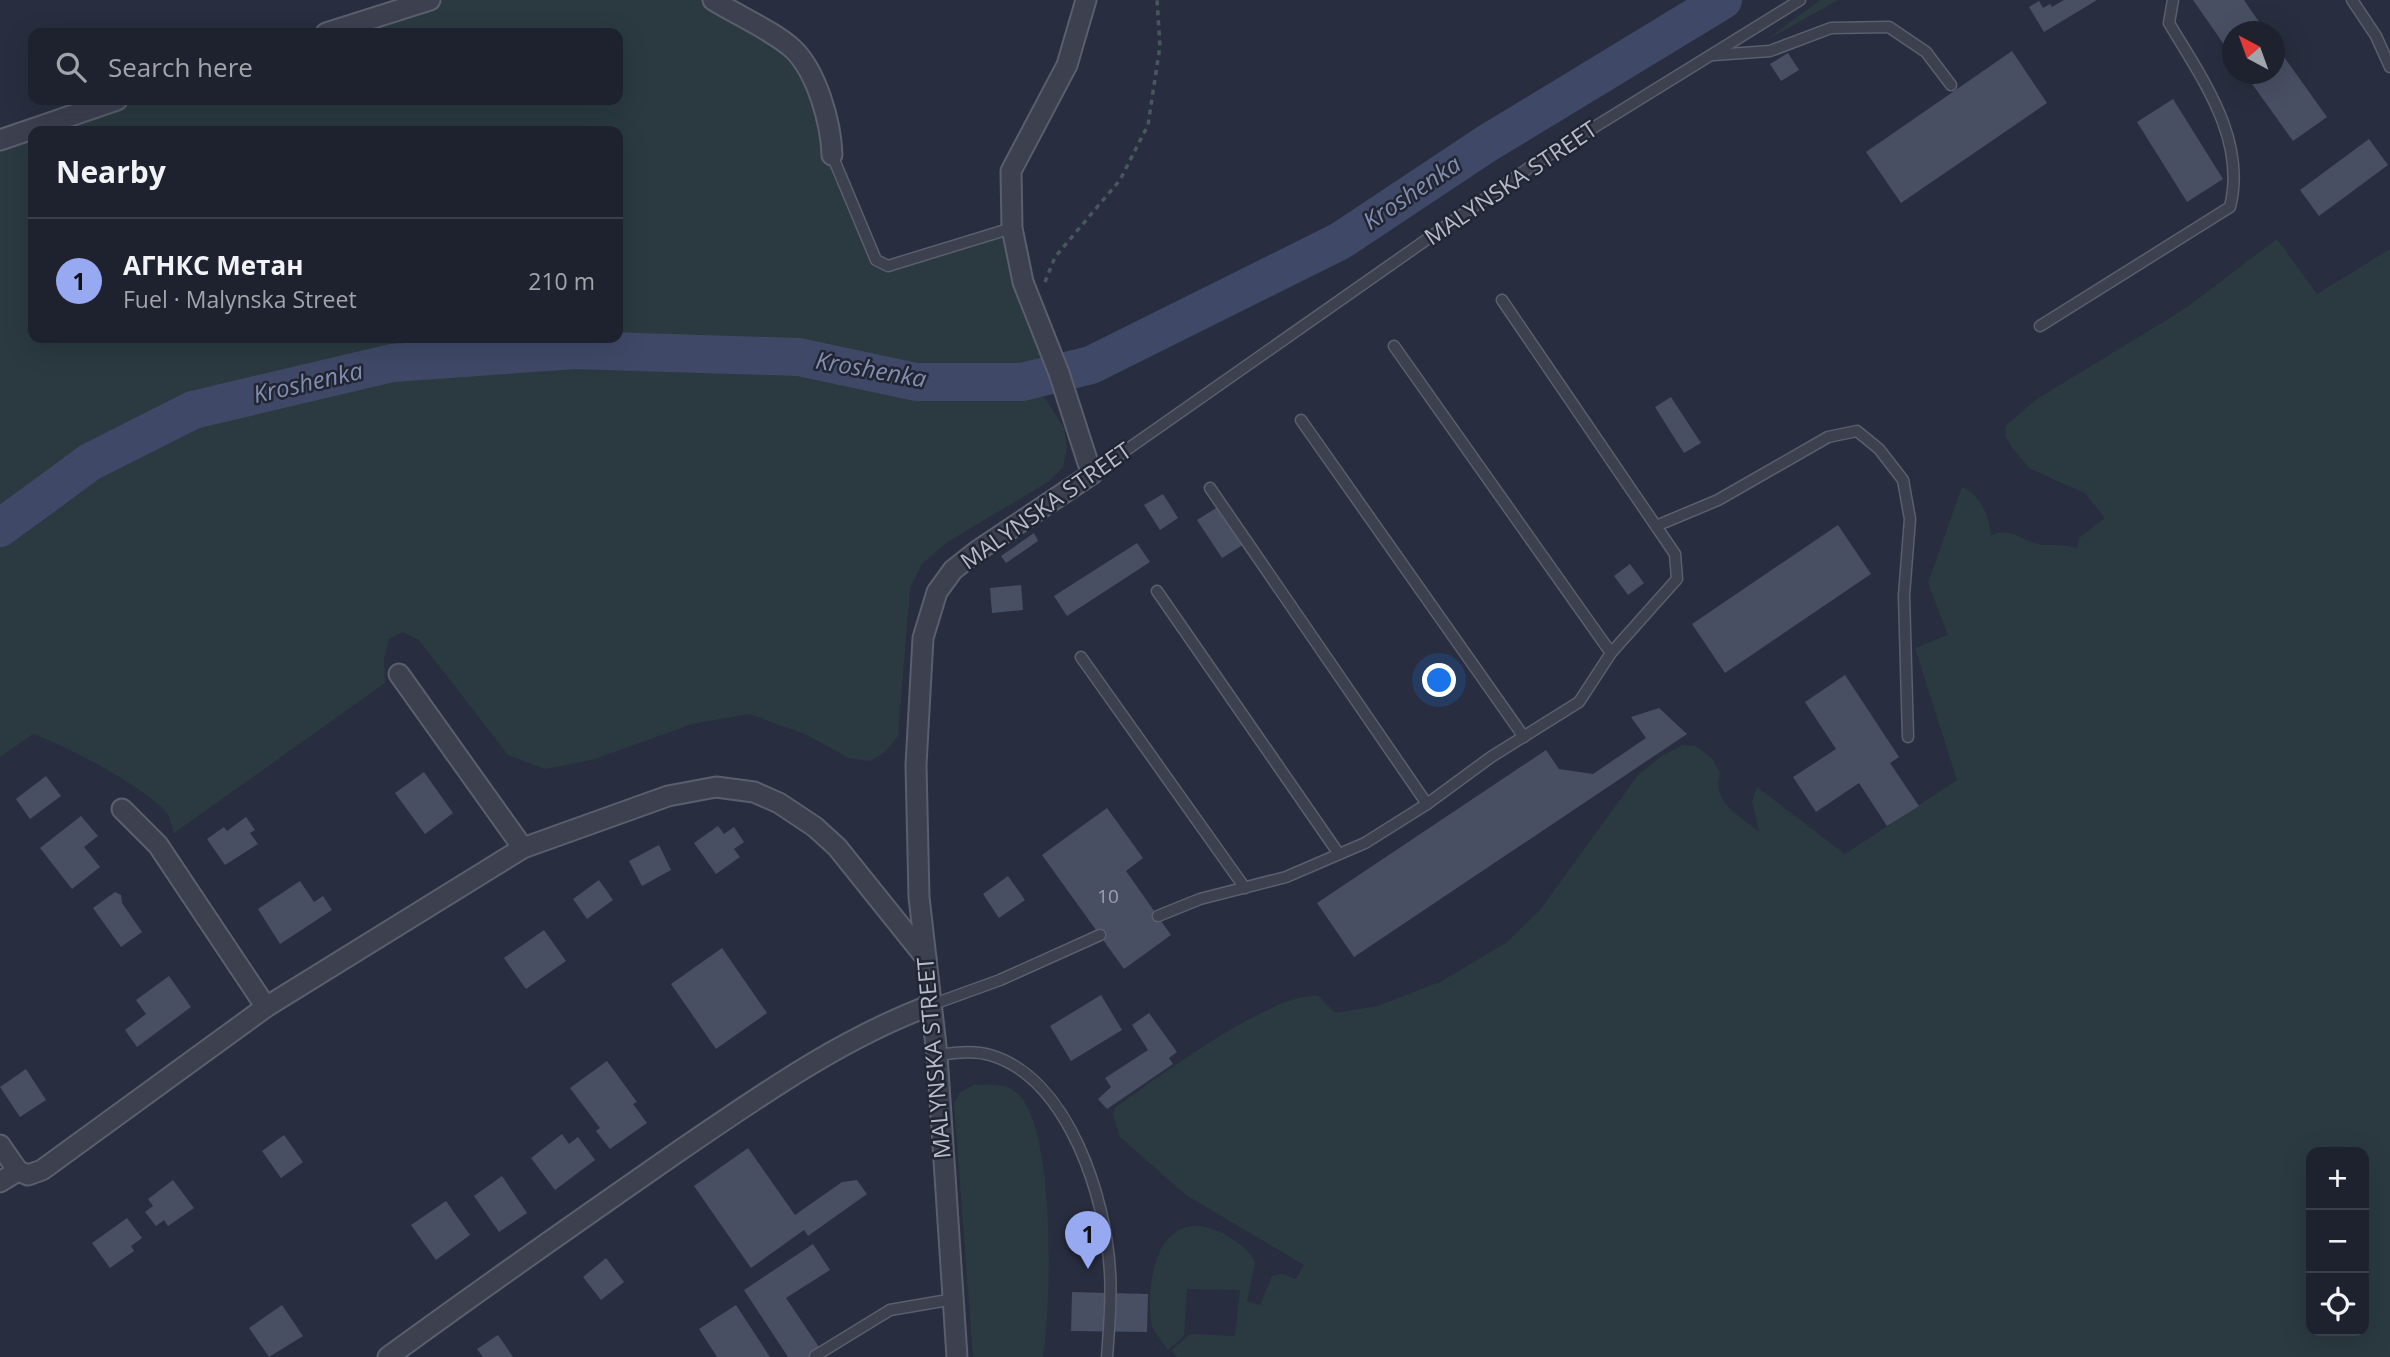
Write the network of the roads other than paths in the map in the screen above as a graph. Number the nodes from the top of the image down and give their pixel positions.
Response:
1 (430, 0) edge
2 (713, 0) edge
3 (1086, 0) edge
4 (1800, 0) edge
5 (2173, 0) edge
6 (2352, 0) edge
7 (342, 28) edge
8 (1710, 55) junction
9 (2390, 67) edge
10 (1951, 85) dead end
11 (102, 105) edge
12 (41, 126) edge
13 (28, 130) edge
14 (0, 140) edge
15 (832, 155) joint
16 (1012, 228) junction
17 (1502, 300) dead end
18 (2040, 326) dead end
19 (1394, 346) dead end
20 (1301, 420) dead end
21 (1090, 469) junction
22 (1210, 488) dead end
23 (1656, 526) junction
24 (1157, 591) dead end
25 (1611, 653) junction
26 (1081, 657) dead end
27 (399, 674) dead end
28 (1524, 737) junction
29 (1908, 737) dead end
30 (1427, 804) junction
31 (122, 809) dead end
32 (523, 848) junction
33 (1339, 854) junction
34 (1245, 888) junction
35 (1158, 915) dead end
36 (1100, 936) dead end
37 (926, 958) junction
38 (931, 1005) junction
39 (266, 1007) junction
40 (937, 1055) junction
41 (0, 1145) edge
42 (18, 1171) junction
43 (0, 1182) edge
44 (954, 1299) junction
45 (815, 1356) edge
46 (388, 1357) edge
47 (957, 1357) edge
48 (1107, 1357) edge

1 - 7 street
2 - 15 street
3 - 16 street
4 - 8 lane, MALYNSKA STREET
5 - 18 lane
6 - 9 lane
8 - 10 lane
8 - 21 lane, MALYNSKA STREET
11 - 12 street
13 - 14 street
15 - 16 lane
16 - 21 street
17 - 23 lane
19 - 25 lane
20 - 28 lane
21 - 37 street, MALYNSKA STREET
22 - 30 lane
23 - 25 lane
23 - 29 lane
24 - 33 lane
25 - 28 lane
26 - 34 lane
27 - 32 street
28 - 30 lane
30 - 33 lane
31 - 39 street
32 - 37 street
32 - 39 street
33 - 34 lane
34 - 35 lane
36 - 38 lane
37 - 38 street, MALYNSKA STREET
38 - 40 street, MALYNSKA STREET
38 - 46 street
39 - 42 street
40 - 44 street, MALYNSKA STREET
40 - 48 lane
41 - 42 street
42 - 43 street
44 - 45 lane
44 - 47 street, MALYNSKA STREET

